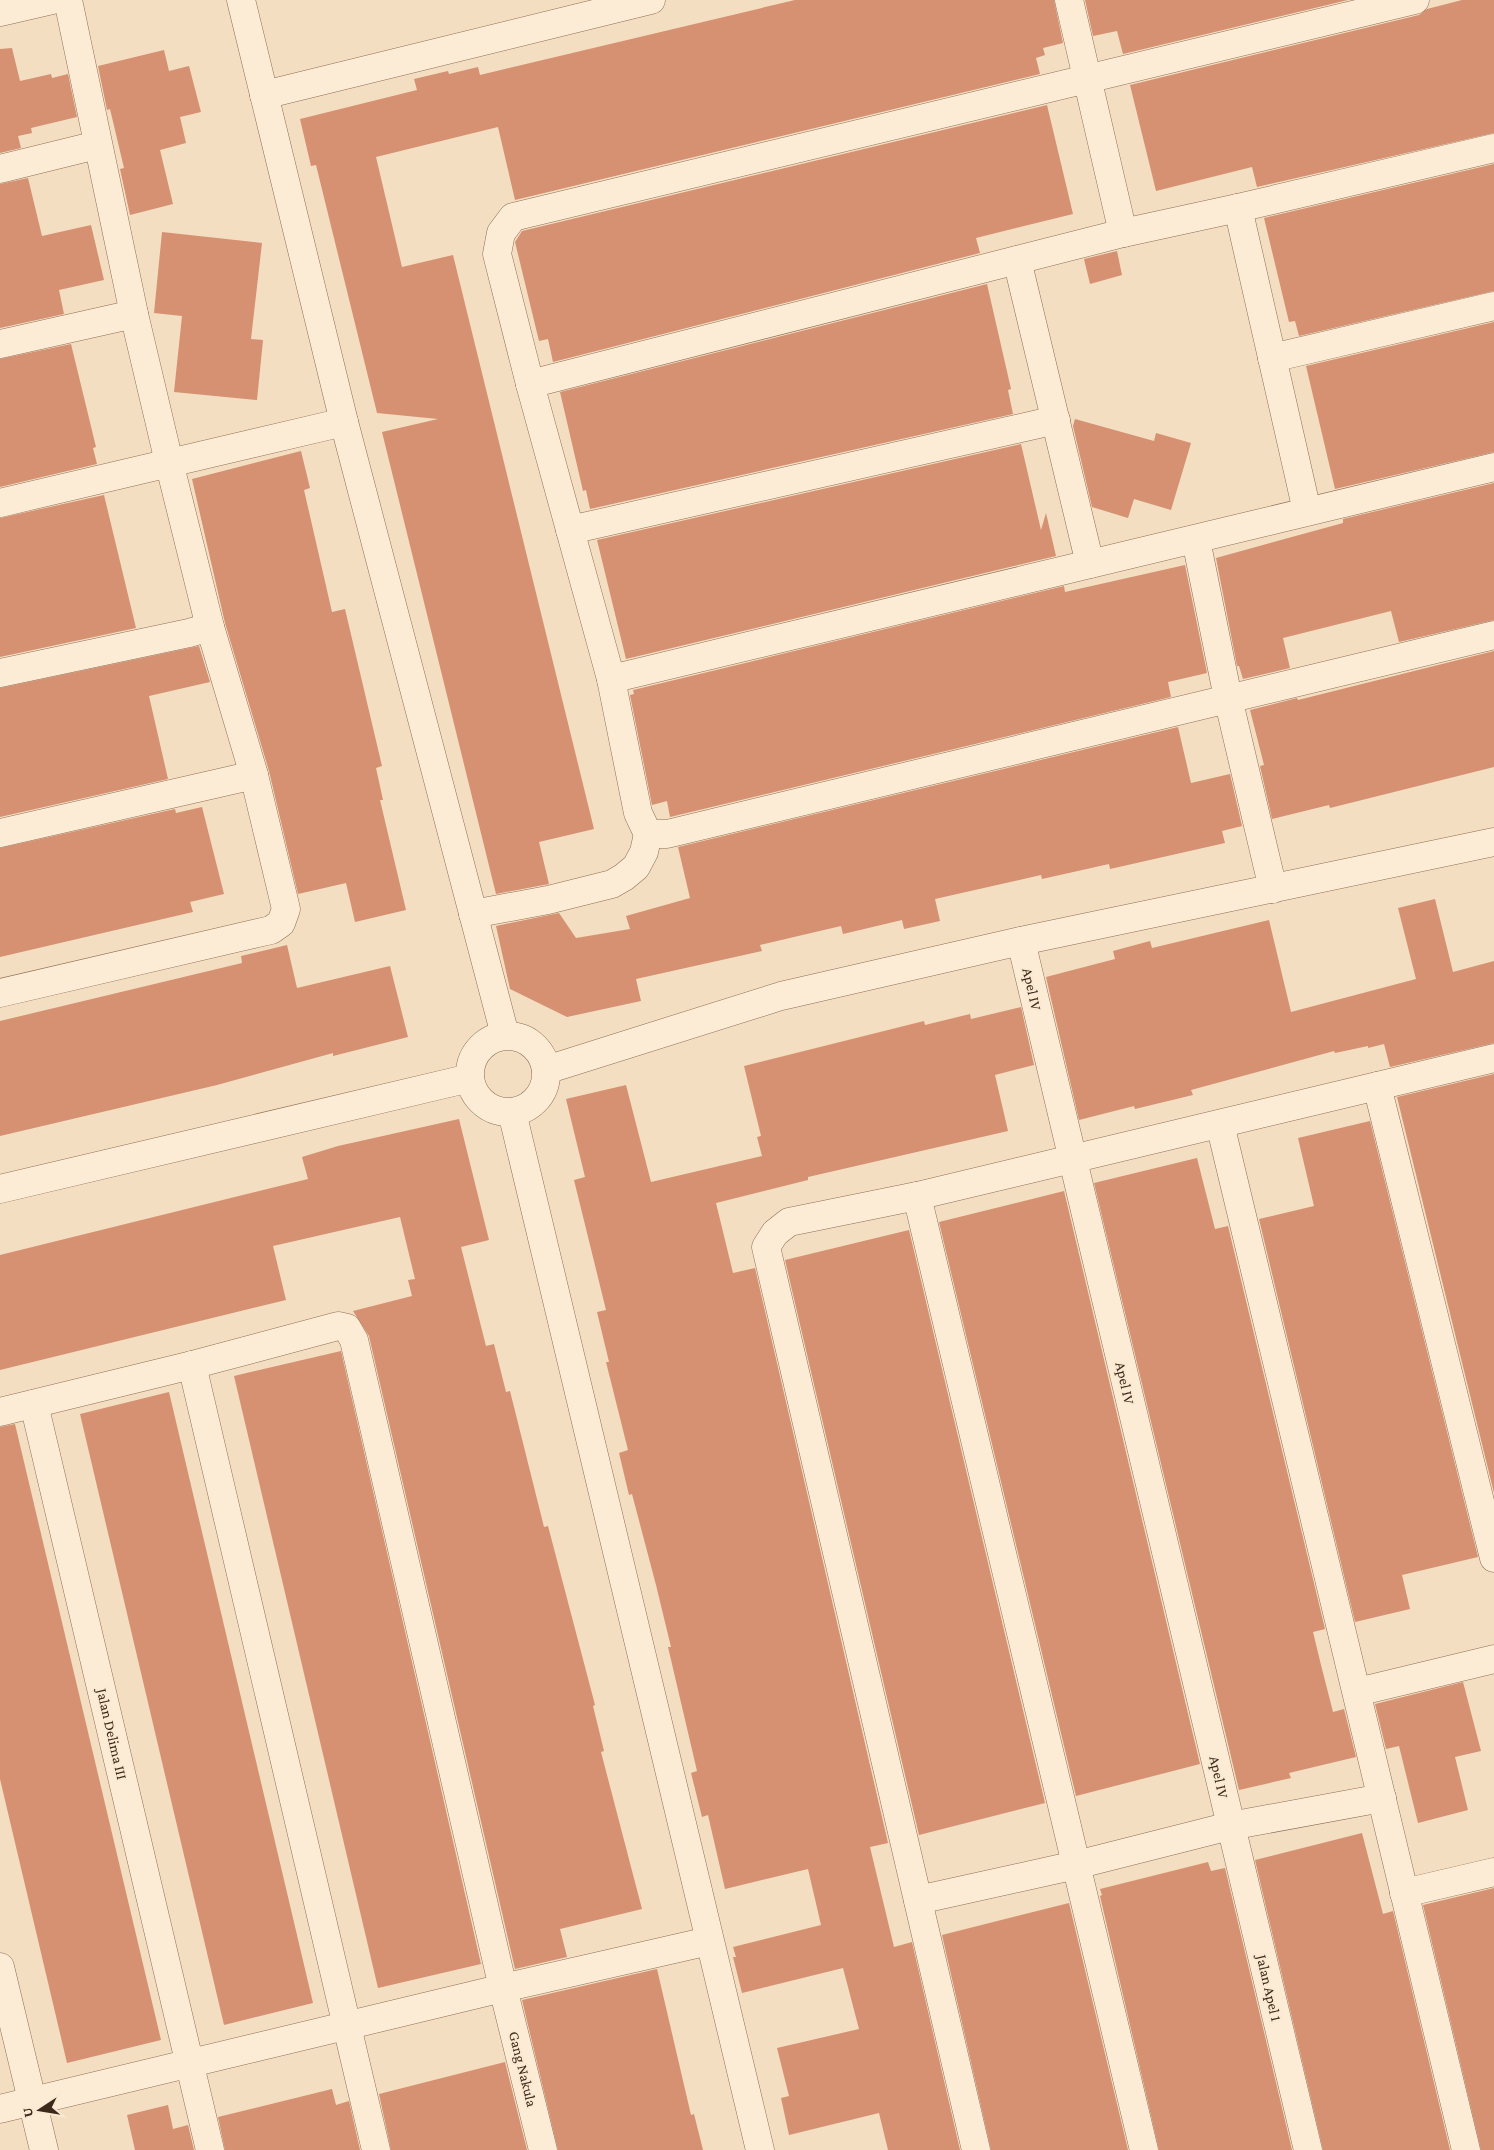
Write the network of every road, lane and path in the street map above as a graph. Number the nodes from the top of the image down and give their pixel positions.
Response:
1 (52, 0) edge
2 (68, 0) edge
3 (241, 0) edge
4 (651, 0) edge
5 (1069, 0) edge
6 (1414, 0) edge
7 (0, 12) edge
8 (1088, 78) junction
9 (264, 95) junction
10 (98, 145) junction
11 (1494, 148) edge
12 (0, 169) edge
13 (1238, 208) junction
14 (1123, 233) junction
15 (1017, 260) junction
16 (1494, 306) edge
17 (134, 314) junction
18 (0, 344) edge
19 (1272, 358) junction
20 (530, 384) junction
21 (1056, 420) junction
22 (344, 422) junction
23 (169, 462) junction
24 (1494, 467) edge
25 (0, 502) edge
26 (1307, 511) junction
27 (570, 530) junction
28 (1196, 540) junction
29 (1090, 564) junction
30 (210, 627) junction
31 (1494, 635) edge
32 (0, 673) edge
33 (611, 680) junction
34 (1228, 698) junction
35 (254, 775) junction
36 (0, 833) edge
37 (648, 834) junction
38 (1494, 842) edge
39 (1273, 889) junction
40 (473, 914) junction
41 (1021, 941) junction
42 (0, 994) edge
43 (505, 1035) junction
44 (1494, 1058) edge
45 (546, 1070) junction
46 (470, 1078) junction
47 (1377, 1086) junction
48 (512, 1112) junction
49 (1220, 1124) junction
50 (1072, 1159) junction
51 (0, 1189) edge
52 (917, 1196) junction
53 (192, 1365) junction
54 (34, 1404) junction
55 (0, 1412) edge
56 (1494, 1558) edge
57 (1494, 1659) edge
58 (1357, 1692) junction
59 (1382, 1798) junction
60 (1230, 1826) junction
61 (1076, 1865) junction
62 (1494, 1872) edge
63 (1404, 1893) junction
64 (918, 1900) junction
65 (710, 1941) junction
66 (0, 1967) edge
67 (503, 1988) junction
68 (346, 2026) junction
69 (189, 2064) junction
70 (32, 2101) junction
71 (0, 2109) edge
72 (44, 2150) edge
73 (210, 2150) edge
74 (376, 2150) edge
75 (543, 2150) edge
76 (760, 2150) edge
77 (976, 2150) edge
78 (1144, 2150) edge
79 (1308, 2150) edge
80 (1466, 2150) edge

1 - 7 street
2 - 10 street
3 - 9 street
4 - 9 street
5 - 8 street
6 - 8 street
8 - 14 street
8 - 20 street
9 - 22 street
10 - 12 street
10 - 17 street
11 - 13 street
13 - 14 street
13 - 19 street
14 - 15 street
15 - 20 street
15 - 21 street
16 - 19 street
17 - 18 street
17 - 23 street
19 - 26 street
20 - 27 street
21 - 27 street
21 - 29 street
22 - 23 street
22 - 40 street
23 - 25 street
23 - 30 street
24 - 26 street
26 - 28 street
27 - 33 street
28 - 29 street
28 - 34 street
29 - 33 street
30 - 32 street
30 - 35 street
31 - 34 street
33 - 37 street
34 - 37 street
34 - 39 street
35 - 36 street
35 - 42 street
37 - 40 street
38 - 39 street
39 - 41 street
40 - 43 street
41 - 45 street
41 - 50 street, Apel IV
43 - 45 street
43 - 46 street
44 - 47 street
45 - 48 street
46 - 48 street
46 - 51 street
47 - 49 street
47 - 56 street
48 - 65 street
49 - 50 street
49 - 58 street
50 - 52 street
50 - 60 street, Apel IV
52 - 61 street
52 - 64 street
53 - 54 street, Gang Nakula
53 - 67 street, Gang Nakula
53 - 68 street
54 - 55 street, Gang Nakula
54 - 69 street, Jalan Delima III
57 - 58 street
58 - 59 street
59 - 60 street
59 - 63 street
60 - 61 street
60 - 79 street, Jalan Apel 1
61 - 64 street
61 - 78 street
62 - 63 street
63 - 80 street
64 - 77 street
65 - 67 street
65 - 76 street
66 - 70 street
67 - 68 street
67 - 75 street, Gang Nakula
68 - 69 street
68 - 74 street
69 - 70 street
69 - 73 street, Jalan Delima III
70 - 71 street
70 - 72 street

